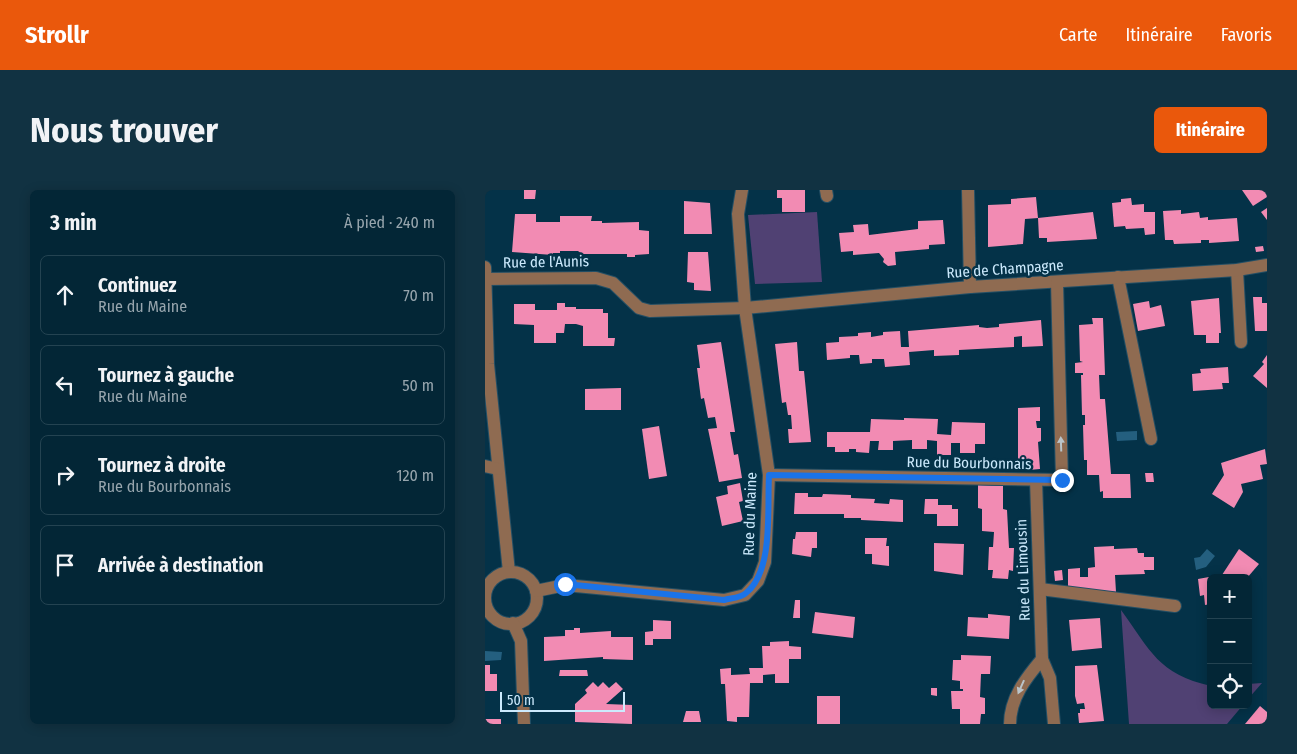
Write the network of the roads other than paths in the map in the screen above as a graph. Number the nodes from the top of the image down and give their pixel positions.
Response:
1 (742, 190) edge
2 (968, 190) edge
3 (1267, 265) edge
4 (485, 267) edge
5 (1237, 270) junction
6 (1118, 278) junction
7 (485, 279) edge
8 (1057, 282) junction
9 (971, 286) junction
10 (745, 308) junction
11 (1241, 342) dead end
12 (1151, 439) dead end
13 (485, 466) edge
14 (498, 469) junction
15 (769, 475) junction
16 (1036, 480) junction
17 (509, 572) junction
18 (1040, 589) junction
19 (536, 591) junction
20 (1175, 606) dead end
21 (487, 611) edge
22 (513, 624) junction
23 (1042, 659) junction
24 (524, 724) edge
25 (1010, 724) edge
26 (1054, 724) edge

1 - 10 street, Rue du Maine
2 - 9 street
3 - 5 street, Rue de Champagne
4 - 7 street
5 - 6 street, Rue de Champagne
5 - 11 street
6 - 8 street, Rue de Champagne
6 - 12 street
7 - 10 street, Rue de l'Aunis
7 - 14 street
8 - 9 street, Rue de Champagne
16 -> 8 street, Rue du Bourbonnais
9 - 10 street, Rue de Champagne
10 - 15 street, Rue du Maine
13 - 14 street
14 - 17 street
15 - 16 street, Rue du Bourbonnais
15 - 19 street, Rue du Maine
16 - 18 street, Rue du Limousin
17 - 19 street
17 - 21 street
18 - 20 street
18 - 23 street, Rue du Limousin
19 - 22 street
21 - 22 street
22 - 24 street
23 -> 25 street
23 - 26 street, Rue du Limousin

